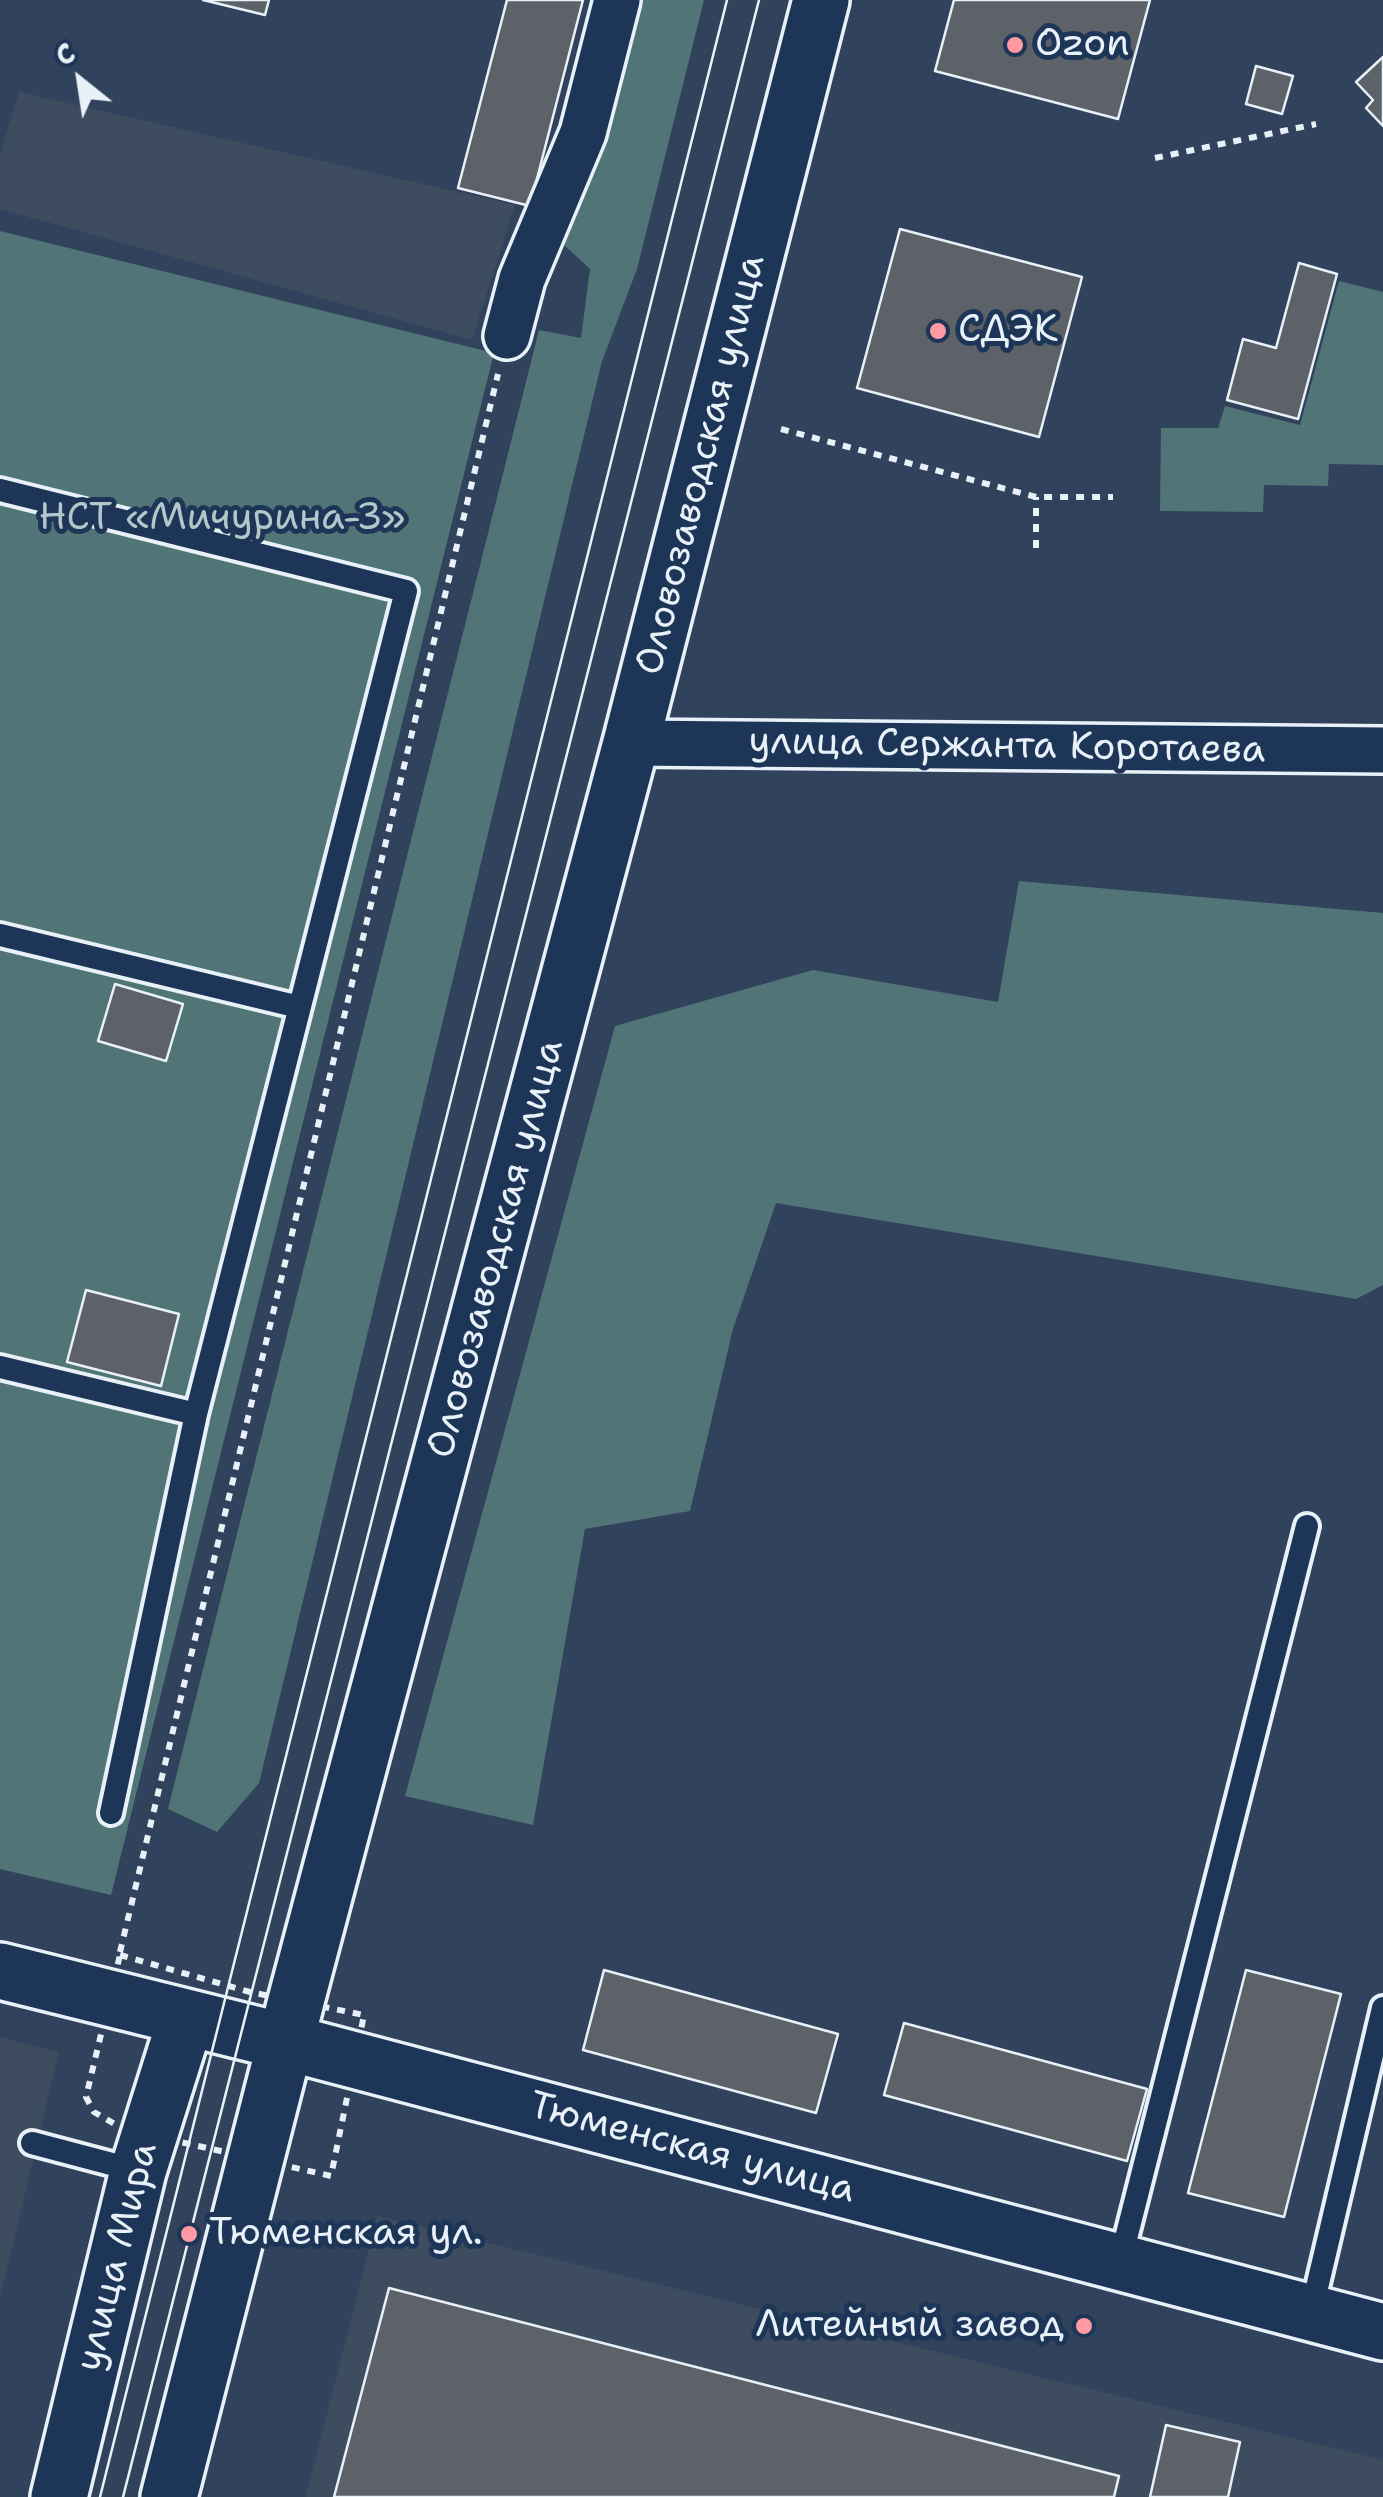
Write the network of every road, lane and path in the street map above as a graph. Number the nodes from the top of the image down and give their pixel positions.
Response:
1 (617, 0) edge
2 (822, 0) edge
3 (1316, 124) dead end
4 (1155, 158) dead end
5 (507, 336) joint
6 (780, 429) dead end
7 (0, 490) edge
8 (1036, 497) junction
9 (1113, 497) dead end
10 (1036, 548) dead end
11 (631, 743) junction
12 (1383, 750) edge
13 (0, 936) edge
14 (299, 1007) junction
15 (0, 1368) edge
16 (196, 1414) junction
17 (1307, 1526) dead end
18 (111, 1813) dead end
19 (102, 1950) dead end
20 (0, 1971) edge
21 (1383, 2008) edge
22 (186, 2019) junction
23 (286, 2042) junction
24 (32, 2143) dead end
25 (138, 2170) junction
26 (1120, 2262) junction
27 (1311, 2313) junction
28 (1383, 2332) edge
29 (59, 2497) edge
30 (169, 2497) edge

1 - 5 street
2 - 11 street, Оловозаводская улица
3 - 4 path
5 - 19 path
6 - 8 path
7 - 14 lane
8 - 9 path
8 - 10 path
11 - 12 street, улица Сержанта Коротаева
11 - 23 street, Оловозаводская улица
13 - 14 lane
14 - 16 lane
15 - 16 lane
16 - 18 lane
17 - 26 lane
20 - 22 street, Тюменская улица
21 - 27 lane
22 - 23 street, Тюменская улица
22 - 25 street, улица Мира
23 - 26 street, Тюменская улица
23 - 30 street, Оловозаводская улица
24 - 25 lane
25 - 29 street, улица Мира
26 - 27 street, Тюменская улица
27 - 28 street, Тюменская улица

